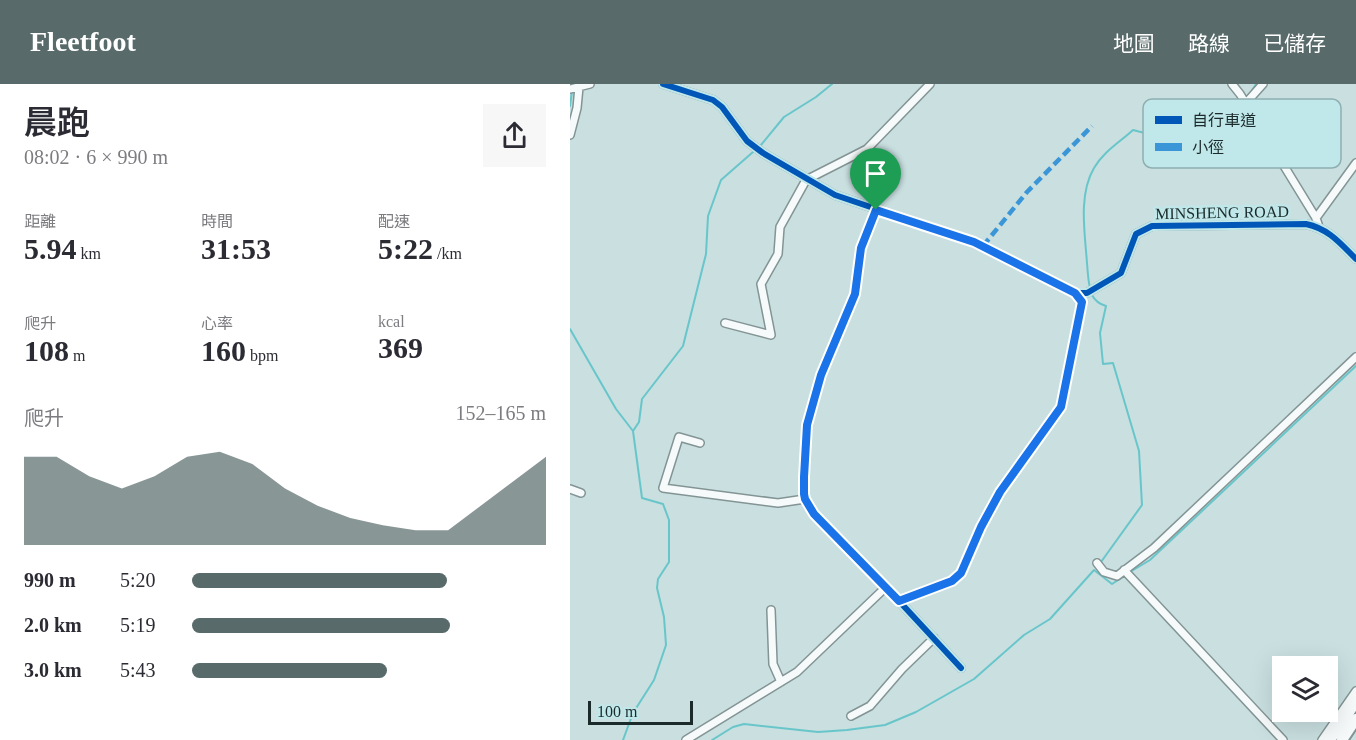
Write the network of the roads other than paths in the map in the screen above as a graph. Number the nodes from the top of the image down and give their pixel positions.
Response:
1 (590, 84) edge
2 (663, 84) edge
3 (930, 84) edge
4 (1232, 84) edge
5 (1263, 84) edge
6 (579, 87) junction
7 (570, 89) edge
8 (1242, 99) edge
9 (1250, 99) edge
10 (570, 135) edge
11 (1356, 163) edge
12 (1285, 168) edge
13 (806, 180) junction
14 (876, 210) junction
15 (1316, 219) junction
16 (1319, 227) junction
17 (1356, 259) edge
18 (1075, 293) junction
19 (725, 323) dead end
20 (1356, 357) edge
21 (700, 443) dead end
22 (570, 489) edge
23 (580, 493) dead end
24 (805, 499) junction
25 (1096, 563) dead end
26 (1124, 570) junction
27 (886, 587) junction
28 (899, 601) junction
29 (771, 610) dead end
30 (934, 638) junction
31 (961, 668) dead end
32 (781, 682) junction
33 (1356, 691) edge
34 (1356, 702) edge
35 (851, 716) dead end
36 (1356, 719) edge
37 (697, 737) edge
38 (686, 740) edge
39 (1282, 740) edge
40 (1322, 740) edge
41 (1330, 740) edge
42 (1342, 740) edge

1 - 6 street
2 - 13 street, MINSHENG ROAD
3 - 13 street
4 - 8 street
5 - 9 street
6 - 7 street
6 - 10 street
11 - 15 street
12 - 15 street
13 - 14 street, MINSHENG ROAD
13 - 19 street
14 - 18 street, MINSHENG ROAD
14 - 24 street
15 - 16 street
16 - 17 street
16 - 18 street, MINSHENG ROAD
18 - 28 street
20 - 26 street
21 - 24 street
22 - 23 street
24 - 27 street
25 - 26 street
26 - 39 street
27 - 28 street
27 - 32 street
28 - 30 street
29 - 32 street
30 - 31 street
30 - 35 street
32 - 37 street
33 - 40 street
34 - 41 highway
36 - 42 highway
37 - 38 street

